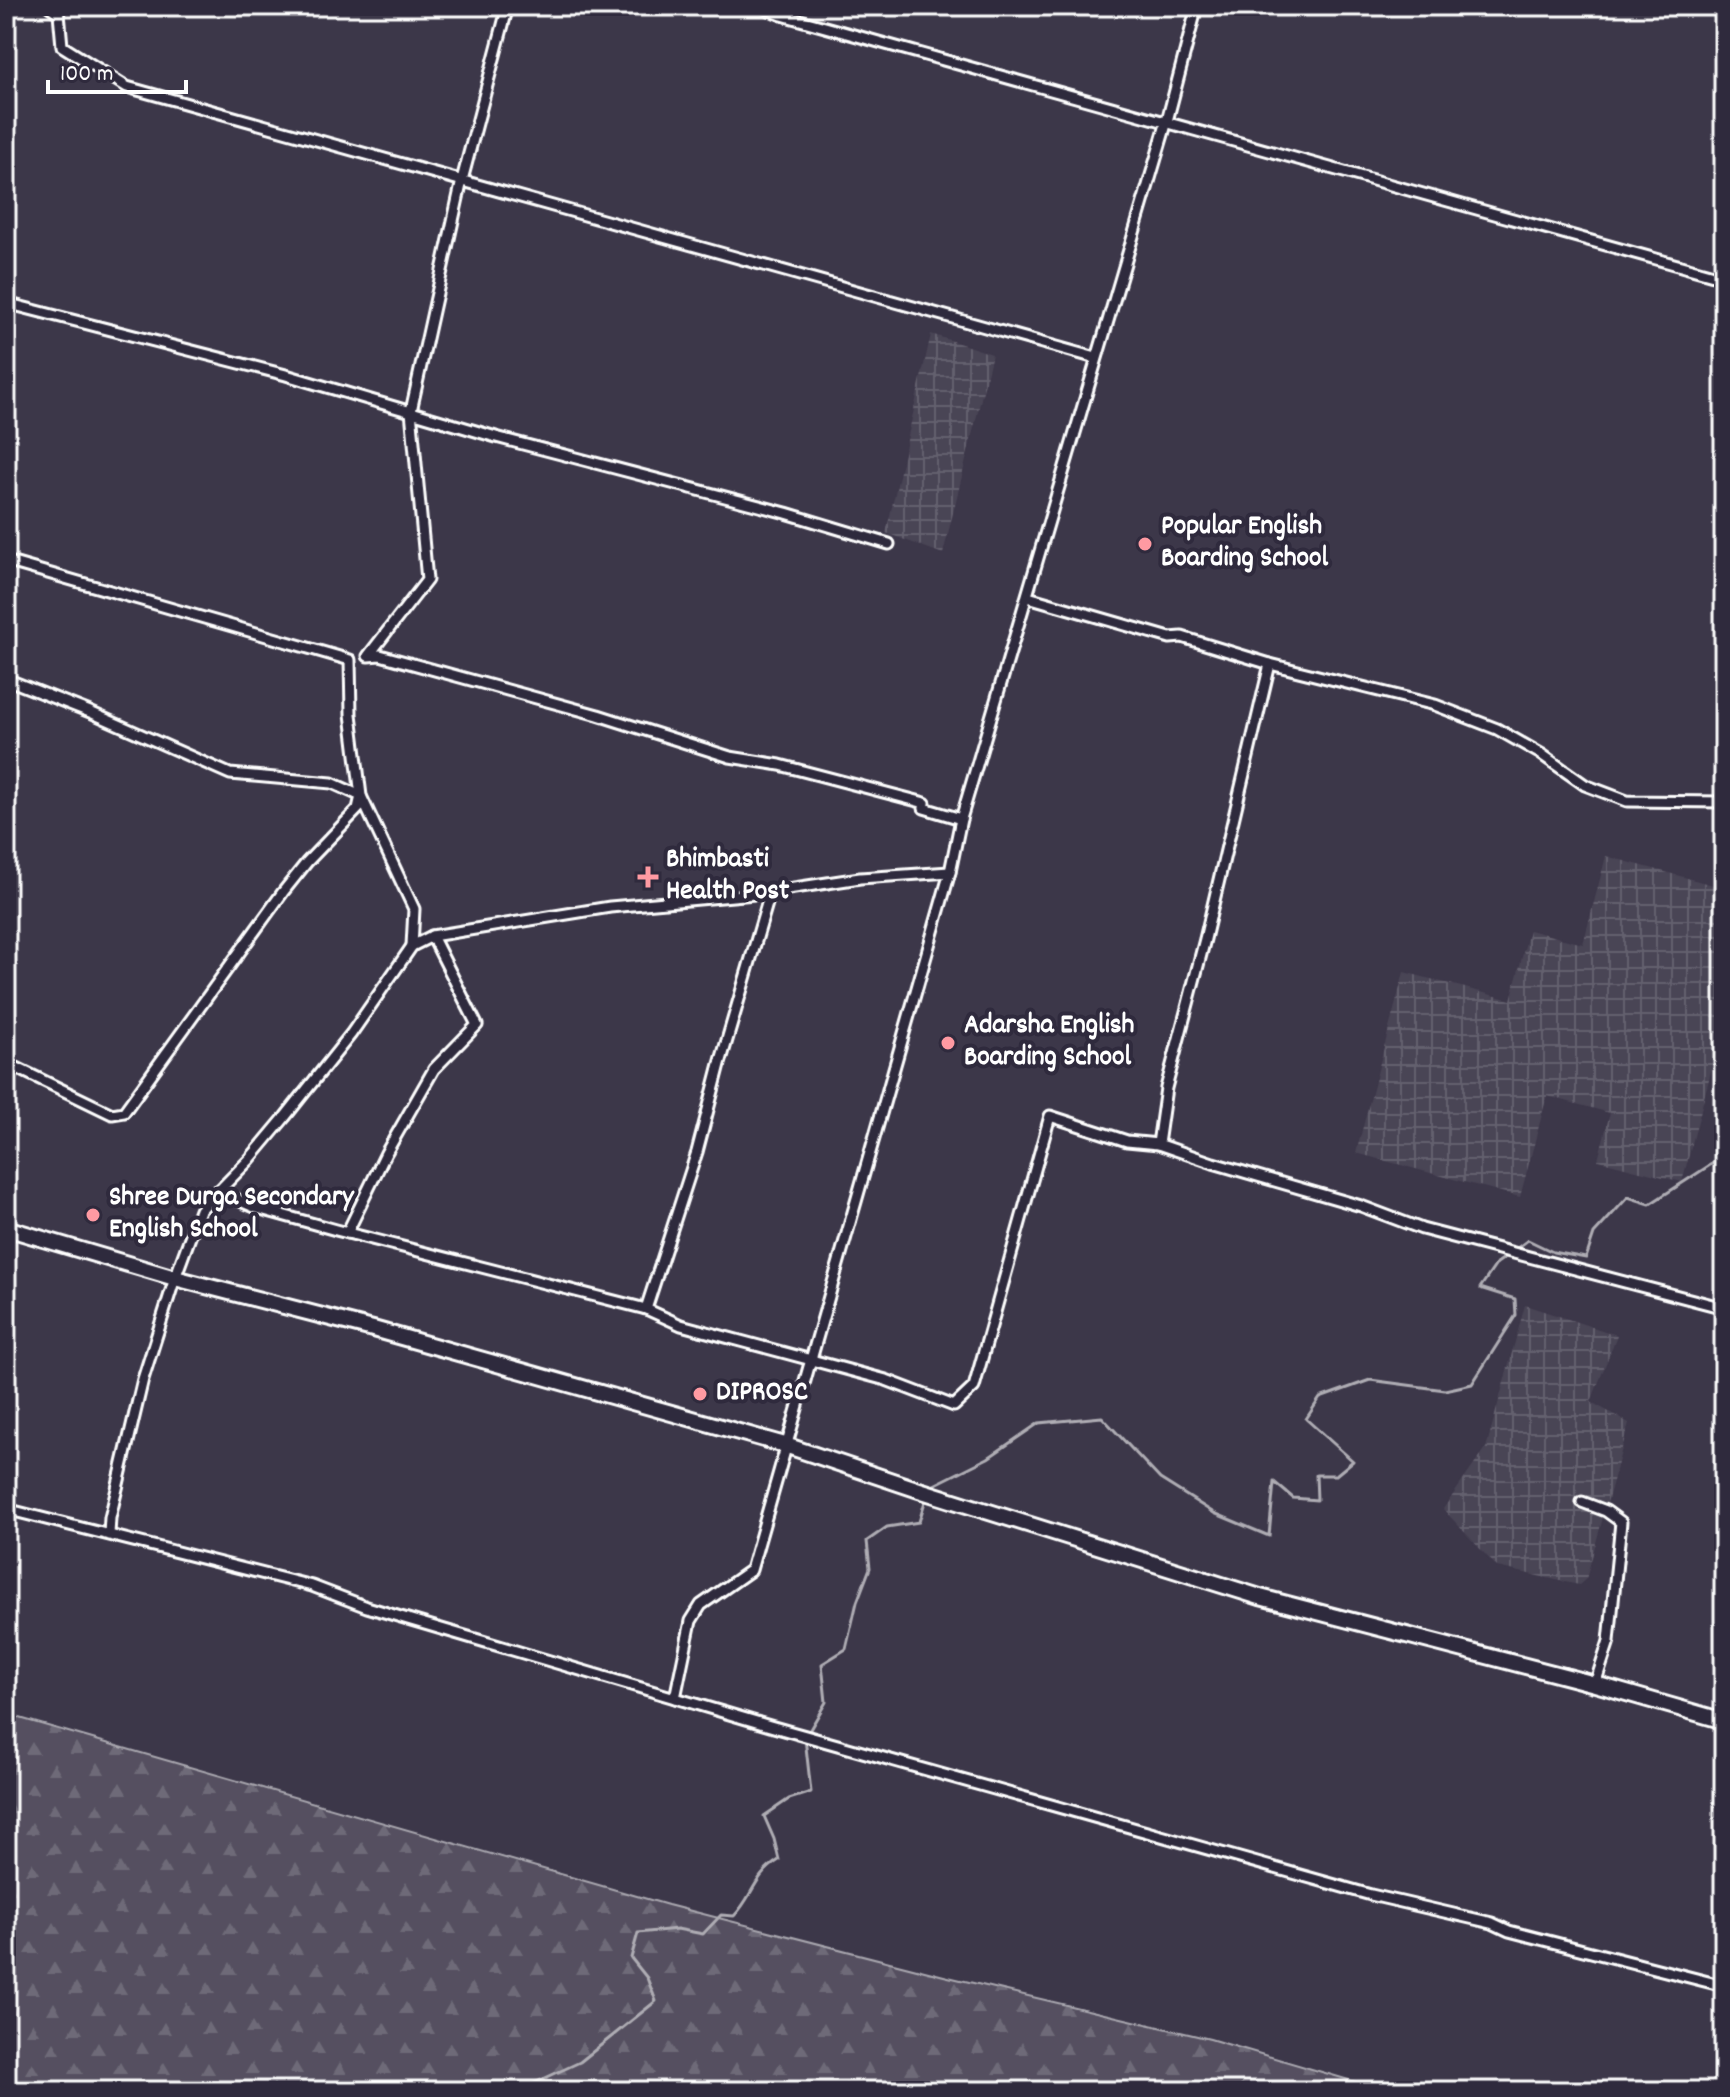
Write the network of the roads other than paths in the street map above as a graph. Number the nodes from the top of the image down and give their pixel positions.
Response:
1 (49, 6) edge
2 (508, 6) edge
3 (760, 6) edge
4 (1197, 6) edge
5 (1167, 121) junction
6 (462, 180) junction
7 (1724, 278) edge
8 (6, 303) edge
9 (1096, 358) junction
10 (411, 411) junction
11 (889, 544) dead end
12 (6, 561) edge
13 (1028, 597) junction
14 (1270, 664) junction
15 (6, 679) edge
16 (361, 796) junction
17 (1724, 802) edge
18 (961, 819) junction
19 (950, 872) junction
20 (771, 890) junction
21 (432, 936) junction
22 (412, 946) junction
23 (6, 1080) edge
24 (1158, 1144) junction
25 (217, 1191) junction
26 (6, 1228) edge
27 (347, 1233) junction
28 (175, 1278) junction
29 (1724, 1308) edge
30 (646, 1309) junction
31 (812, 1360) junction
32 (785, 1445) junction
33 (1582, 1502) dead end
34 (6, 1509) edge
35 (109, 1534) junction
36 (1595, 1684) junction
37 (675, 1698) junction
38 (1724, 1721) edge
39 (1724, 1986) edge

1 - 6 street
2 - 6 street
3 - 5 street
4 - 5 street
5 - 7 street
5 - 9 street
6 - 9 street
6 - 10 street
8 - 10 street
9 - 13 street
10 - 11 street
10 - 18 street
12 - 16 street
13 - 14 street
13 - 18 street
14 - 17 street
14 - 24 street
15 - 16 street
16 - 22 street
16 - 23 street
18 - 19 street
19 - 20 street
19 - 31 street
20 - 21 street
20 - 30 street
21 - 22 street
21 - 27 street
22 - 25 street
24 - 29 street
24 - 31 street
25 - 27 street
25 - 28 street
26 - 28 main road
27 - 30 street
28 - 32 main road
28 - 35 street
30 - 31 street
31 - 32 street
32 - 36 main road
32 - 37 street
33 - 36 street
34 - 35 street
35 - 37 street
36 - 38 main road
37 - 39 street

